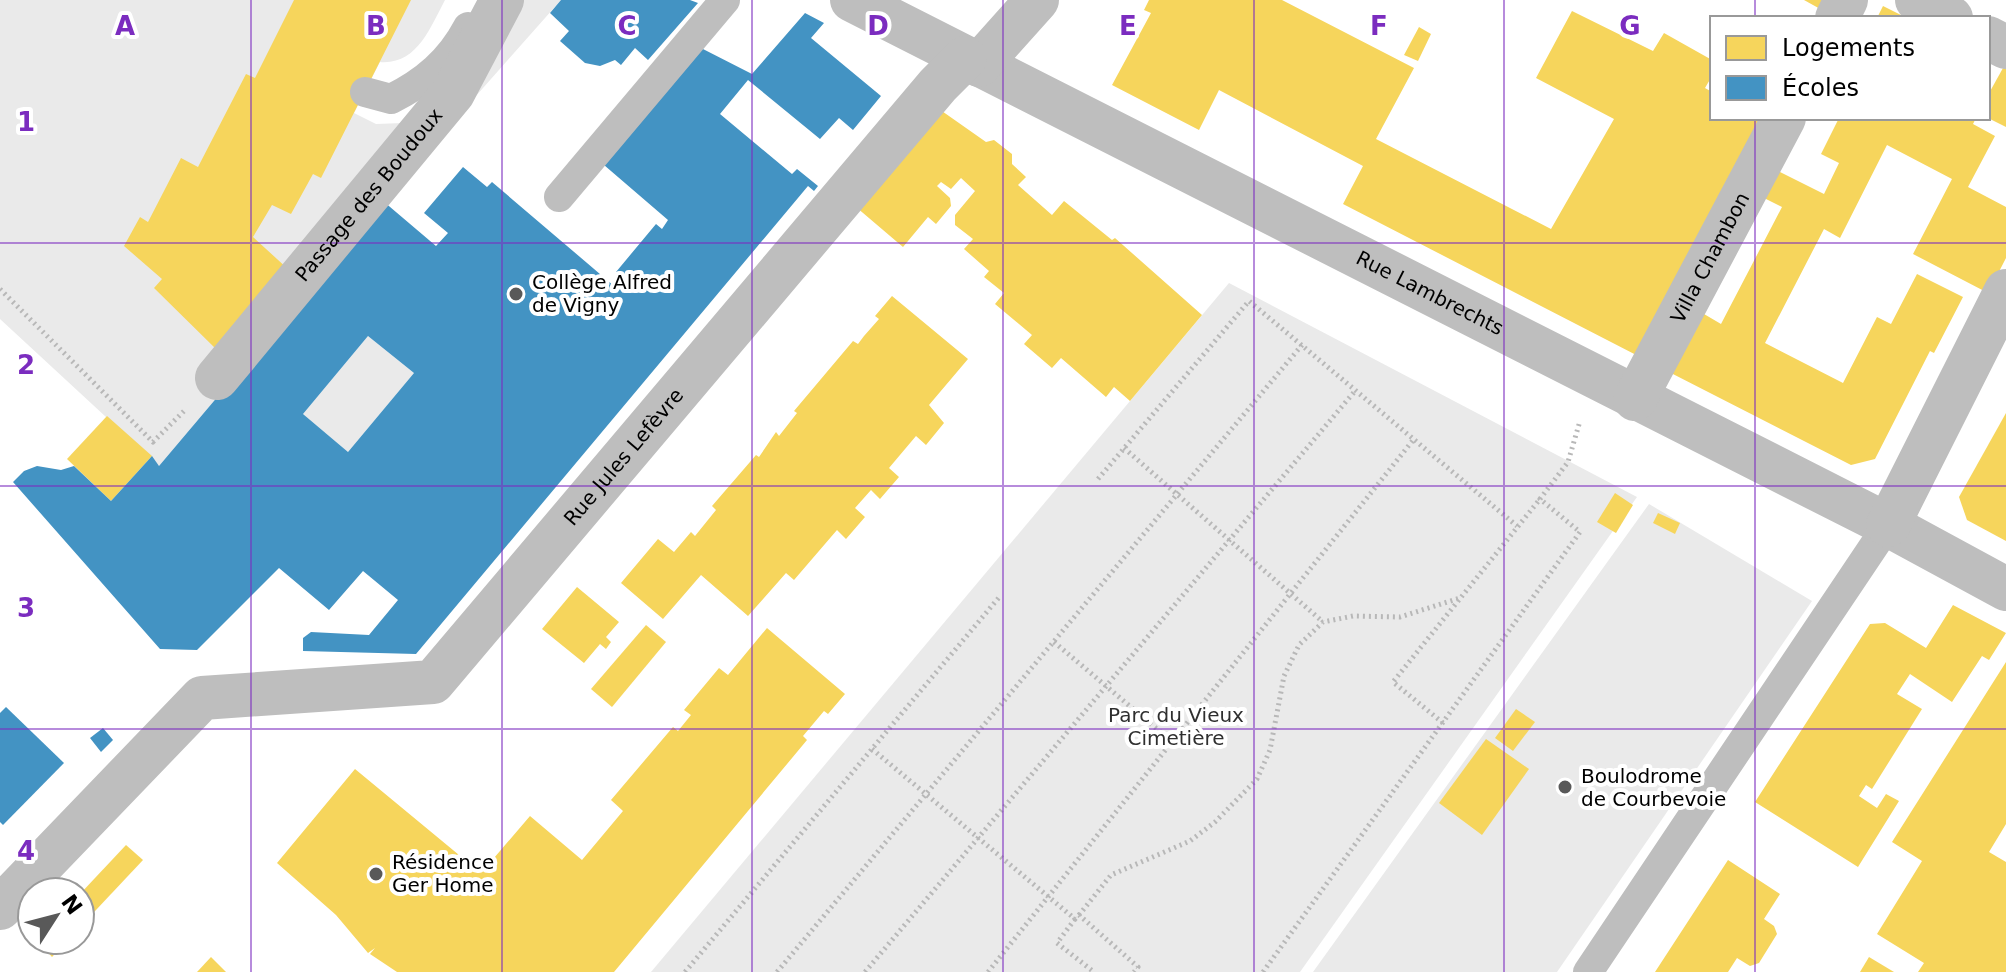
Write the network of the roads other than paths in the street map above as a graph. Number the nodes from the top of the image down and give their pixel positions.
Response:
1 (481, 0) edge
2 (502, 0) edge
3 (725, 0) edge
4 (852, 0) edge
5 (1037, 0) edge
6 (1917, 0) edge
7 (1947, 16) edge
8 (972, 62) junction
9 (365, 92) dead end
10 (1783, 120) edge
11 (559, 197) dead end
12 (2006, 291) edge
13 (217, 378) road end
14 (1635, 399) junction
15 (1888, 525) junction
16 (2006, 589) edge
17 (0, 908) edge
18 (1588, 972) edge

1 - 9 lane
2 - 13 street, Passage des Boudoux
3 - 11 lane
4 - 8 street, Rue Lambrechts
5 - 8 street, Rue Jules Lefèvre
6 - 7 street
8 - 14 street, Rue Lambrechts
8 - 17 street, Rue Jules Lefèvre
10 - 14 street, Villa Chambon
12 - 15 street
14 - 15 street, Rue Lambrechts
15 - 16 street, Rue Lambrechts
15 - 18 lane

